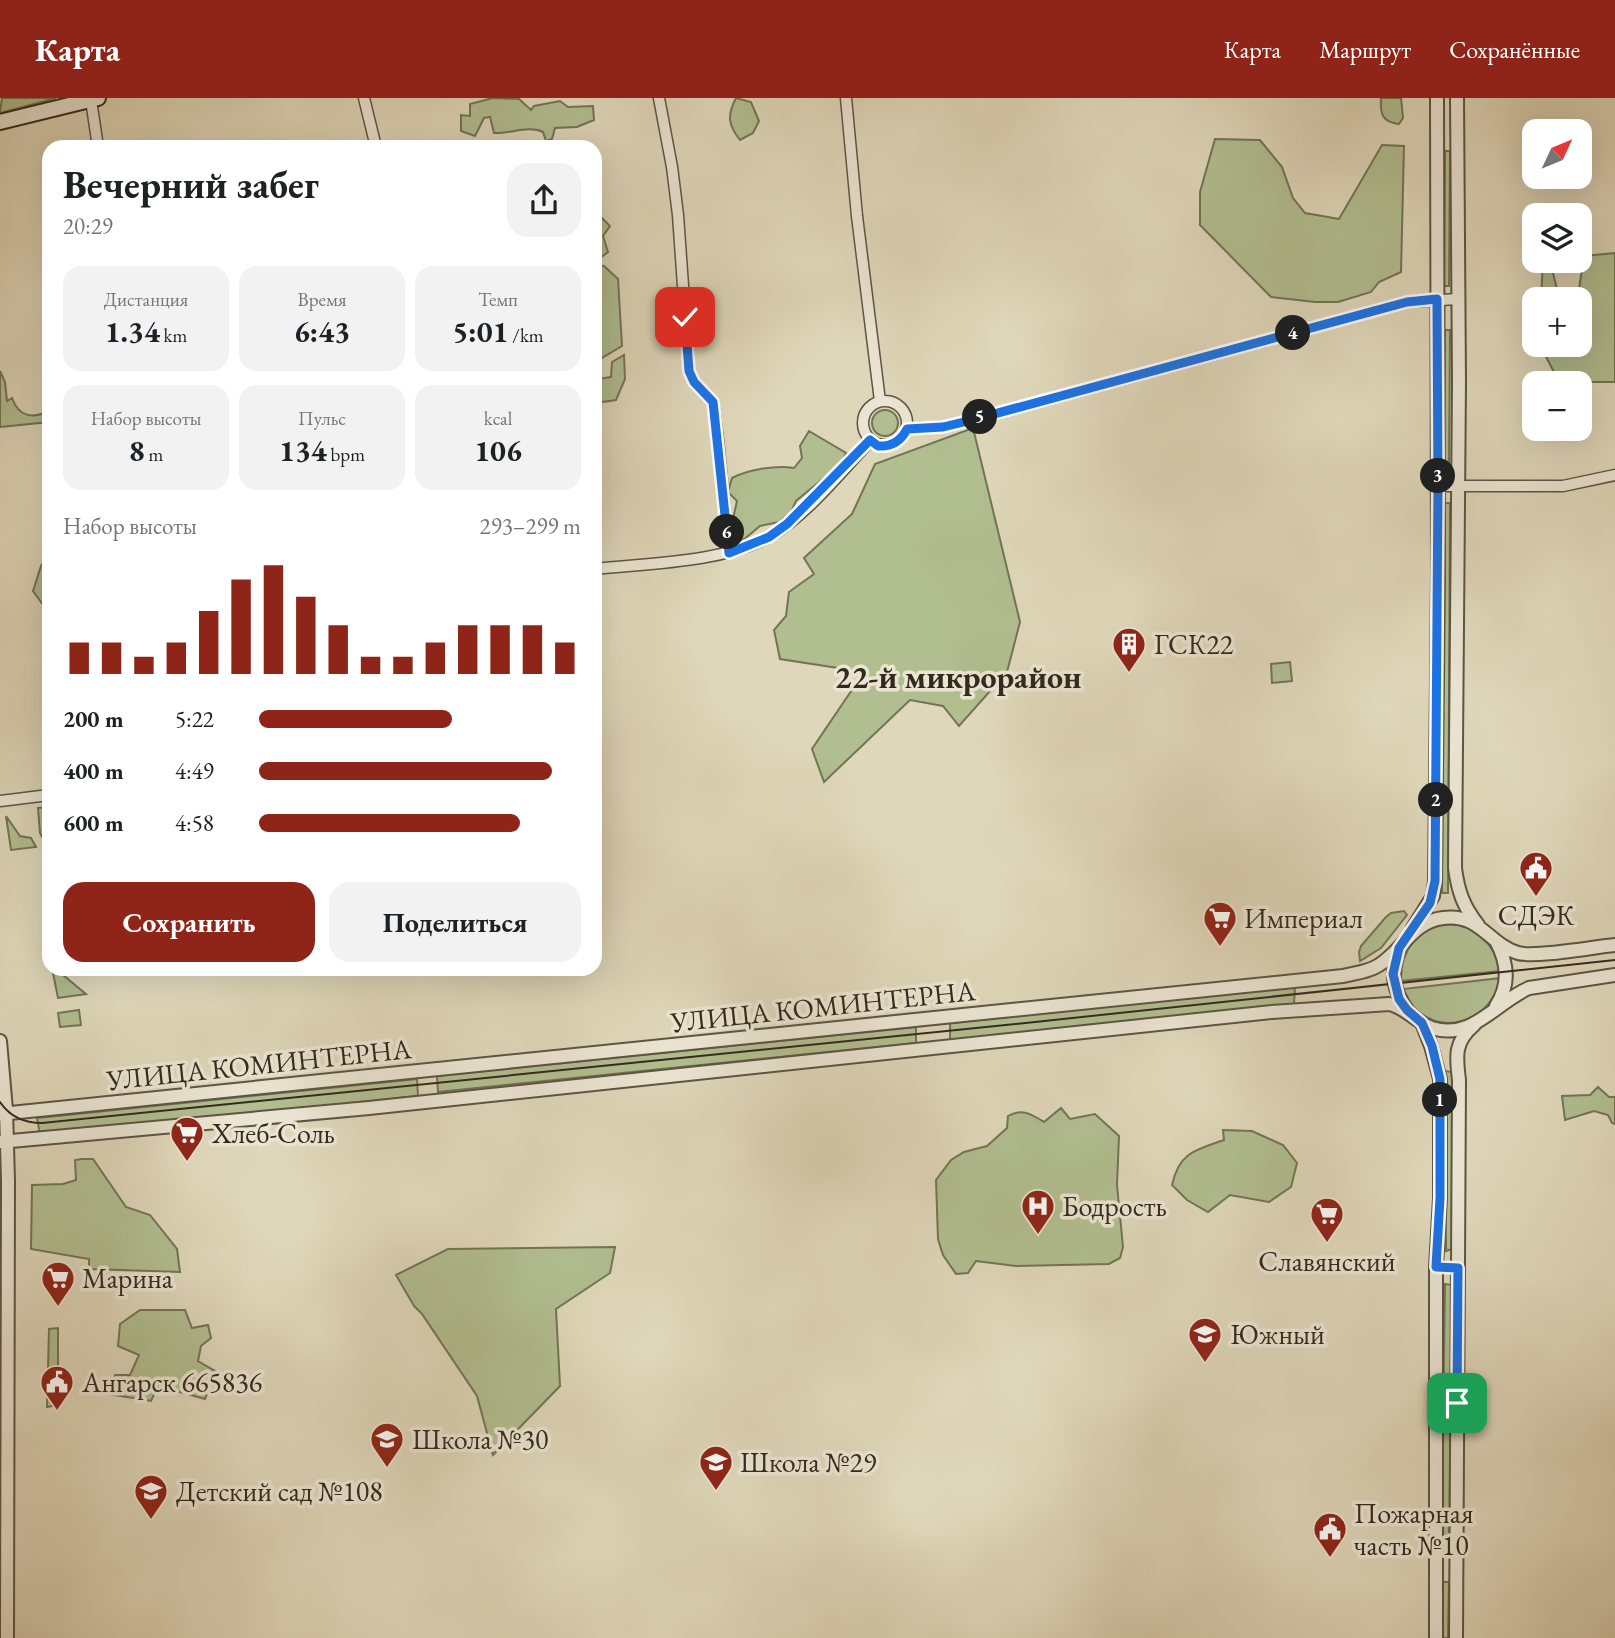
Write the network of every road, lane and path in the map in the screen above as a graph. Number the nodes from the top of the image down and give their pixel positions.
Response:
1 (365, 98) edge
2 (659, 98) edge
3 (846, 98) edge
4 (1437, 98) edge
5 (1457, 98) edge
6 (95, 99) edge
7 (74, 102) edge
8 (0, 122) edge
9 (97, 140) edge
10 (374, 140) edge
11 (1437, 299) junction
12 (1458, 299) junction
13 (880, 401) junction
14 (907, 429) junction
15 (870, 440) junction
16 (1615, 475) edge
17 (1438, 486) junction
18 (1458, 486) junction
19 (729, 553) junction
20 (602, 568) edge
21 (42, 796) edge
22 (0, 802) edge
23 (1479, 925) junction
24 (1406, 937) junction
25 (1496, 942) junction
26 (1615, 945) edge
27 (1615, 975) edge
28 (1407, 1010) junction
29 (1484, 1019) junction
30 (1422, 1023) junction
31 (0, 1041) edge
32 (3, 1114) edge
33 (3, 1142) edge
34 (1436, 1267) junction
35 (1458, 1268) junction
36 (7, 1638) edge
37 (1436, 1638) edge
38 (1457, 1638) edge

1 - 10 street
2 - 19 street
3 - 13 street
4 - 11 street
5 - 12 street
6 - 7 main road
6 - 9 street
7 - 8 main road
11 - 12 street
11 - 14 street
11 - 17 street
12 - 18 street
13 - 14 street
13 - 15 street
14 - 15 street
15 - 19 street
16 - 18 street
17 - 18 street
17 - 24 street
18 - 23 street
19 - 20 street
21 - 22 street
23 - 24 street, УЛИЦА КОМИНТЕРНА
23 - 25 street
24 - 28 street
24 - 32 street, УЛИЦА КОМИНТЕРНА
25 - 26 street
25 - 29 street
27 - 29 street
28 - 30 street
28 - 33 street, УЛИЦА КОМИНТЕРНА
29 - 30 street
29 - 35 street
30 - 34 street
31 - 32 street
32 - 33 street
33 - 36 street
34 - 35 street
34 - 37 street
35 - 38 street

